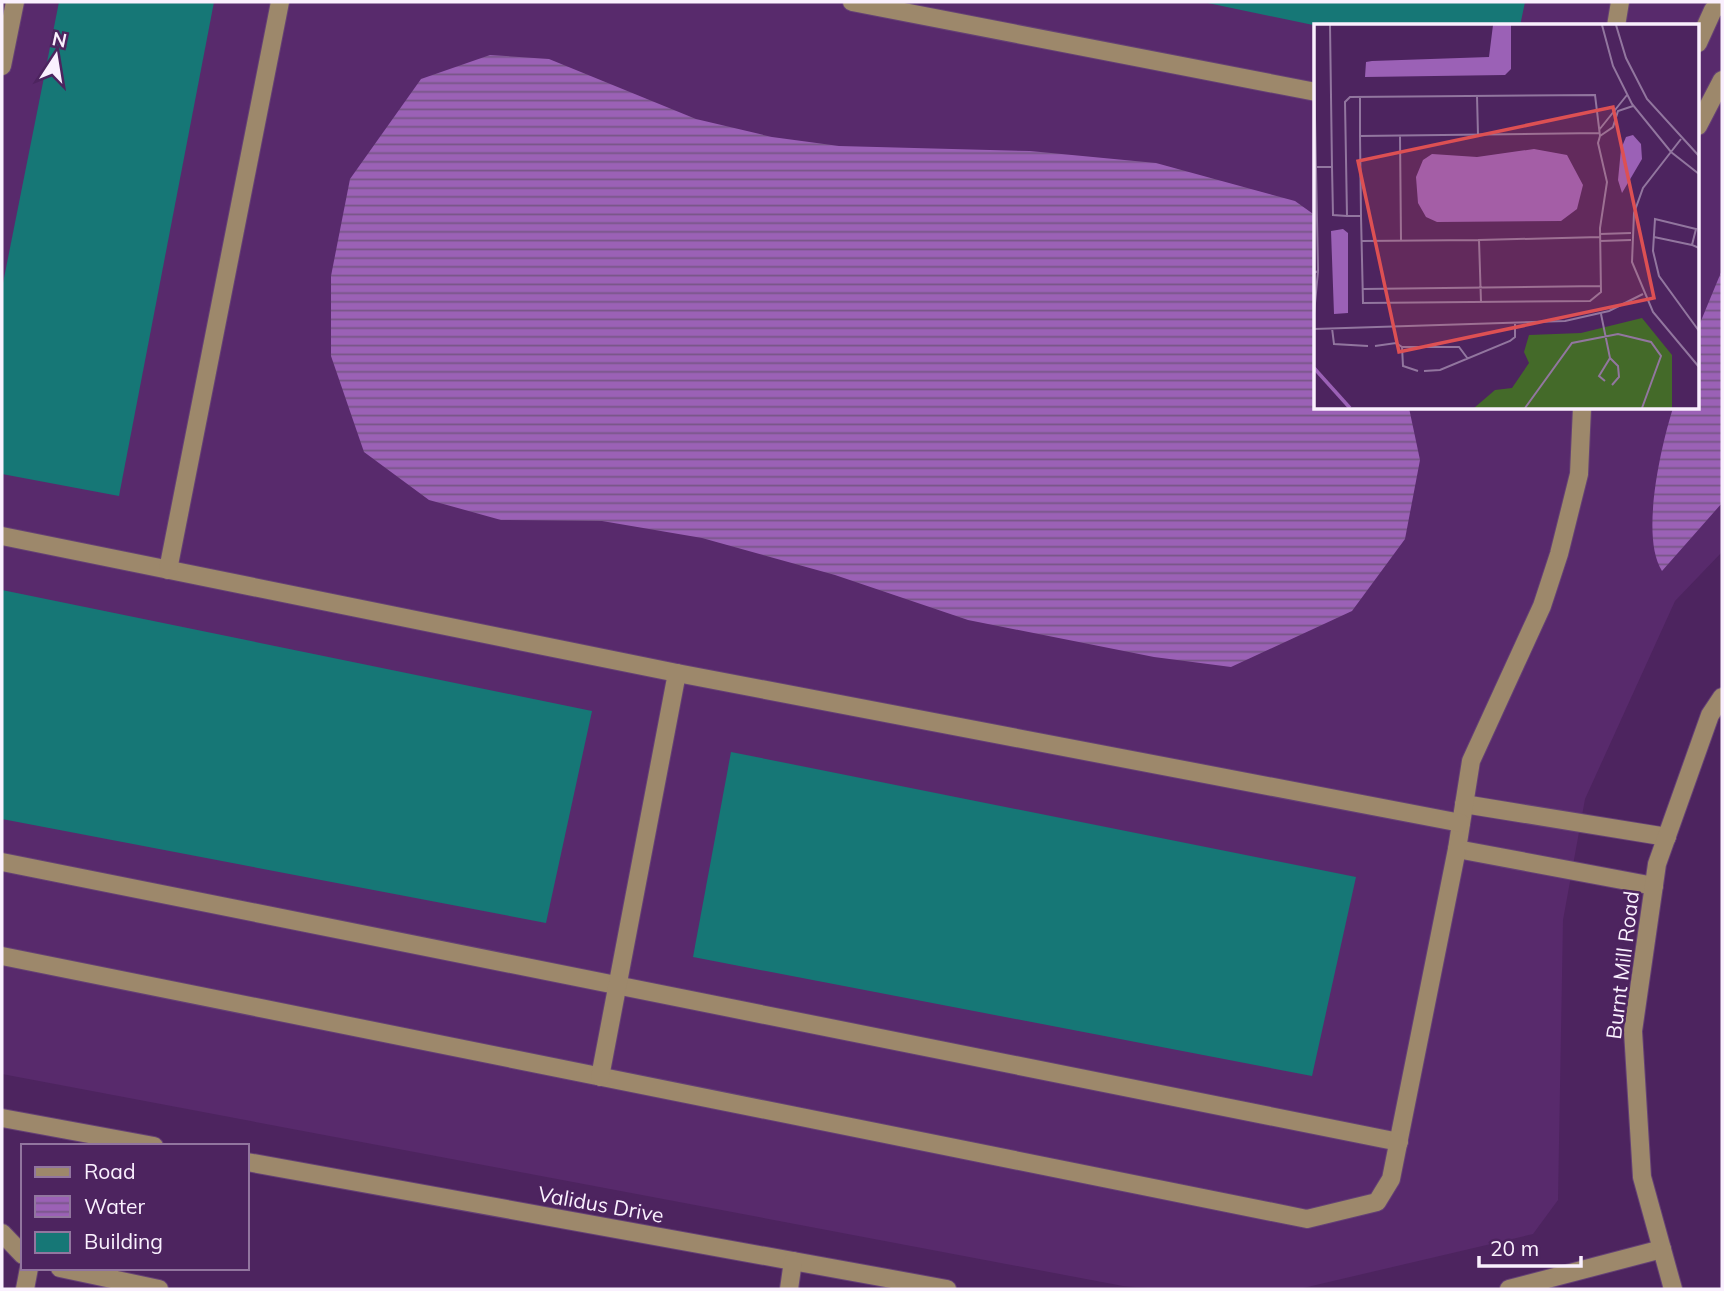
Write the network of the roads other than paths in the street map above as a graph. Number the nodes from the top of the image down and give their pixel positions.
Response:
1 (15, 2) edge
2 (280, 2) edge
3 (852, 2) edge
4 (1620, 2) edge
5 (1722, 4) edge
6 (1616, 24) edge
7 (1700, 39) edge
8 (2, 66) edge
9 (1722, 80) edge
10 (1314, 92) edge
11 (1700, 122) edge
12 (1582, 410) edge
13 (2, 536) edge
14 (168, 570) junction
15 (677, 673) junction
16 (1722, 697) edge
17 (1464, 804) junction
18 (1461, 823) junction
19 (1667, 837) junction
20 (1457, 849) junction
21 (2, 862) edge
22 (1654, 886) junction
23 (2, 956) edge
24 (617, 985) junction
25 (600, 1077) junction
26 (2, 1118) edge
27 (1399, 1142) junction
28 (144, 1144) edge
29 (248, 1163) edge
30 (2, 1233) edge
31 (1662, 1249) junction
32 (21, 1253) edge
33 (793, 1261) junction
34 (29, 1270) edge
35 (69, 1270) edge
36 (24, 1289) edge
37 (159, 1289) edge
38 (789, 1289) edge
39 (947, 1289) edge
40 (1509, 1289) edge
41 (1673, 1289) edge

1 - 8 street
2 - 14 street
3 - 10 street
4 - 6 street
5 - 7 street
9 - 11 street
12 - 17 street
13 - 14 street
14 - 15 street
15 - 18 street
15 - 24 street
16 - 19 street, Burnt Mill Road
17 - 18 street
17 - 19 street
18 - 20 street
19 - 22 street, Burnt Mill Road
20 - 22 street
20 - 27 street
21 - 24 street
22 - 31 street, Burnt Mill Road
23 - 25 street
24 - 25 street
24 - 27 street
25 - 27 street
26 - 28 street
29 - 33 street, Validus Drive
30 - 32 street
31 - 40 street
31 - 41 street, Burnt Mill Road
33 - 38 street
33 - 39 street, Validus Drive
34 - 36 street
35 - 37 street

